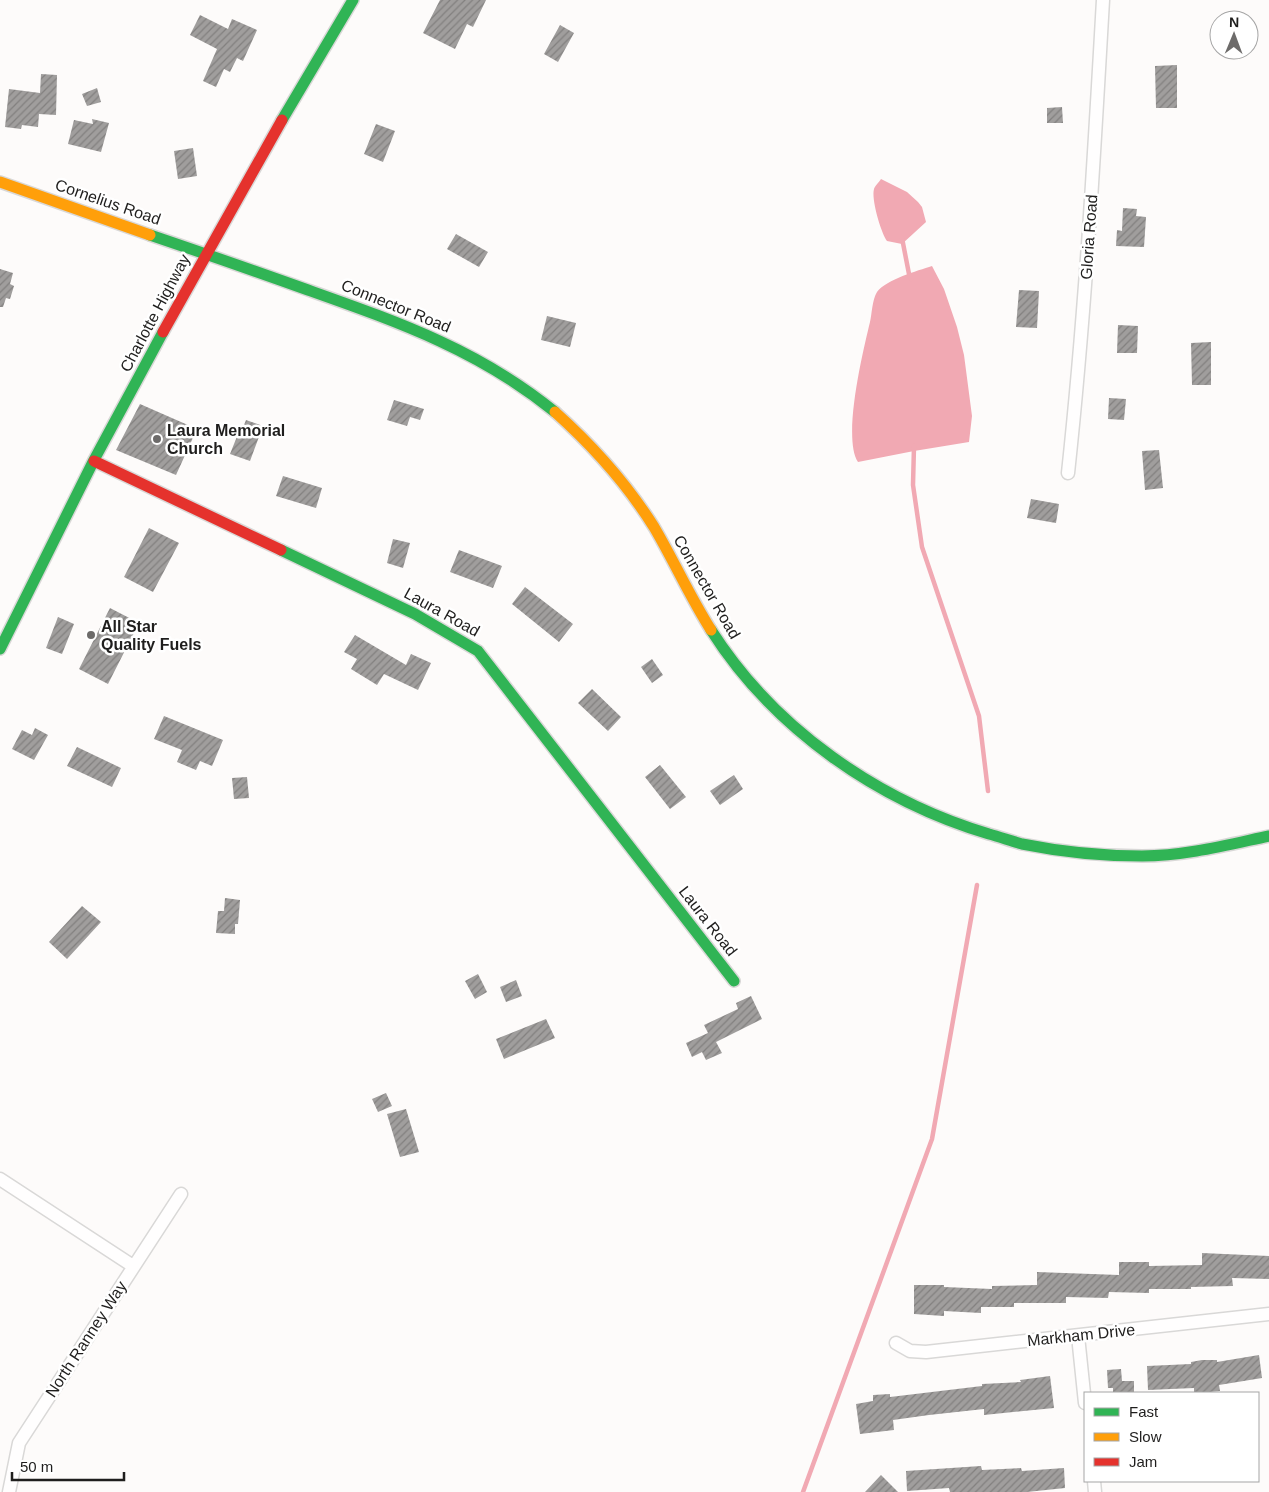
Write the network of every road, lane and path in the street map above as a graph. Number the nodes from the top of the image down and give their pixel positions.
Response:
1 (353, 0) edge
2 (1103, 0) edge
3 (0, 182) edge
4 (205, 254) junction
5 (94, 461) junction
6 (1068, 473) dead end
7 (0, 649) edge
8 (1269, 836) edge
9 (734, 980) dead end
10 (0, 1179) edge
11 (181, 1194) dead end
12 (133, 1266) junction
13 (1269, 1314) edge
14 (1078, 1336) junction
15 (896, 1343) dead end
16 (1084, 1393) edge
17 (9, 1492) edge

1 - 4 street, Charlotte Highway
2 - 6 street, Gloria Road
3 - 4 street, Cornelius Road
4 - 5 street, Charlotte Highway
4 - 8 street, Connector Road
5 - 7 street, Charlotte Highway
5 - 9 street, Laura Road
10 - 12 street
11 - 12 street, North Ranney Way
12 - 17 street, North Ranney Way
13 - 14 street, Markham Drive
14 - 15 street, Markham Drive
14 - 16 street

